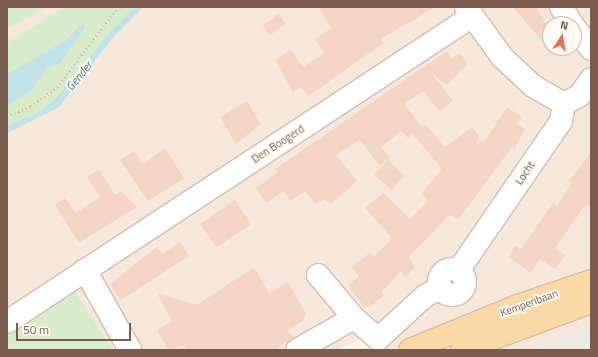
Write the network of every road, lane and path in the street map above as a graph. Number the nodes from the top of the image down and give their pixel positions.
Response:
1 (99, 7) edge
2 (102, 7) edge
3 (118, 7) edge
4 (561, 7) edge
5 (468, 12) edge
6 (567, 16) edge
7 (582, 37) edge
8 (591, 49) edge
9 (591, 79) edge
10 (564, 104) junction
11 (7, 116) edge
12 (85, 270) junction
13 (318, 275) dead end
14 (591, 281) edge
15 (591, 302) edge
16 (354, 318) junction
17 (7, 322) edge
18 (468, 340) edge
19 (130, 350) edge
20 (297, 350) edge
21 (410, 350) edge

1 - 2 path
3 - 11 path
4 - 6 street
5 - 10 street
5 - 12 street, Den Boogerd
7 - 8 street
9 - 10 street
10 - 16 street, Locht
12 - 17 street, Den Boogerd
12 - 19 street
13 - 16 street
14 - 18 main road, Kempenbaan
15 - 18 main road, Kempenbaan
16 - 20 street
18 - 21 main road

